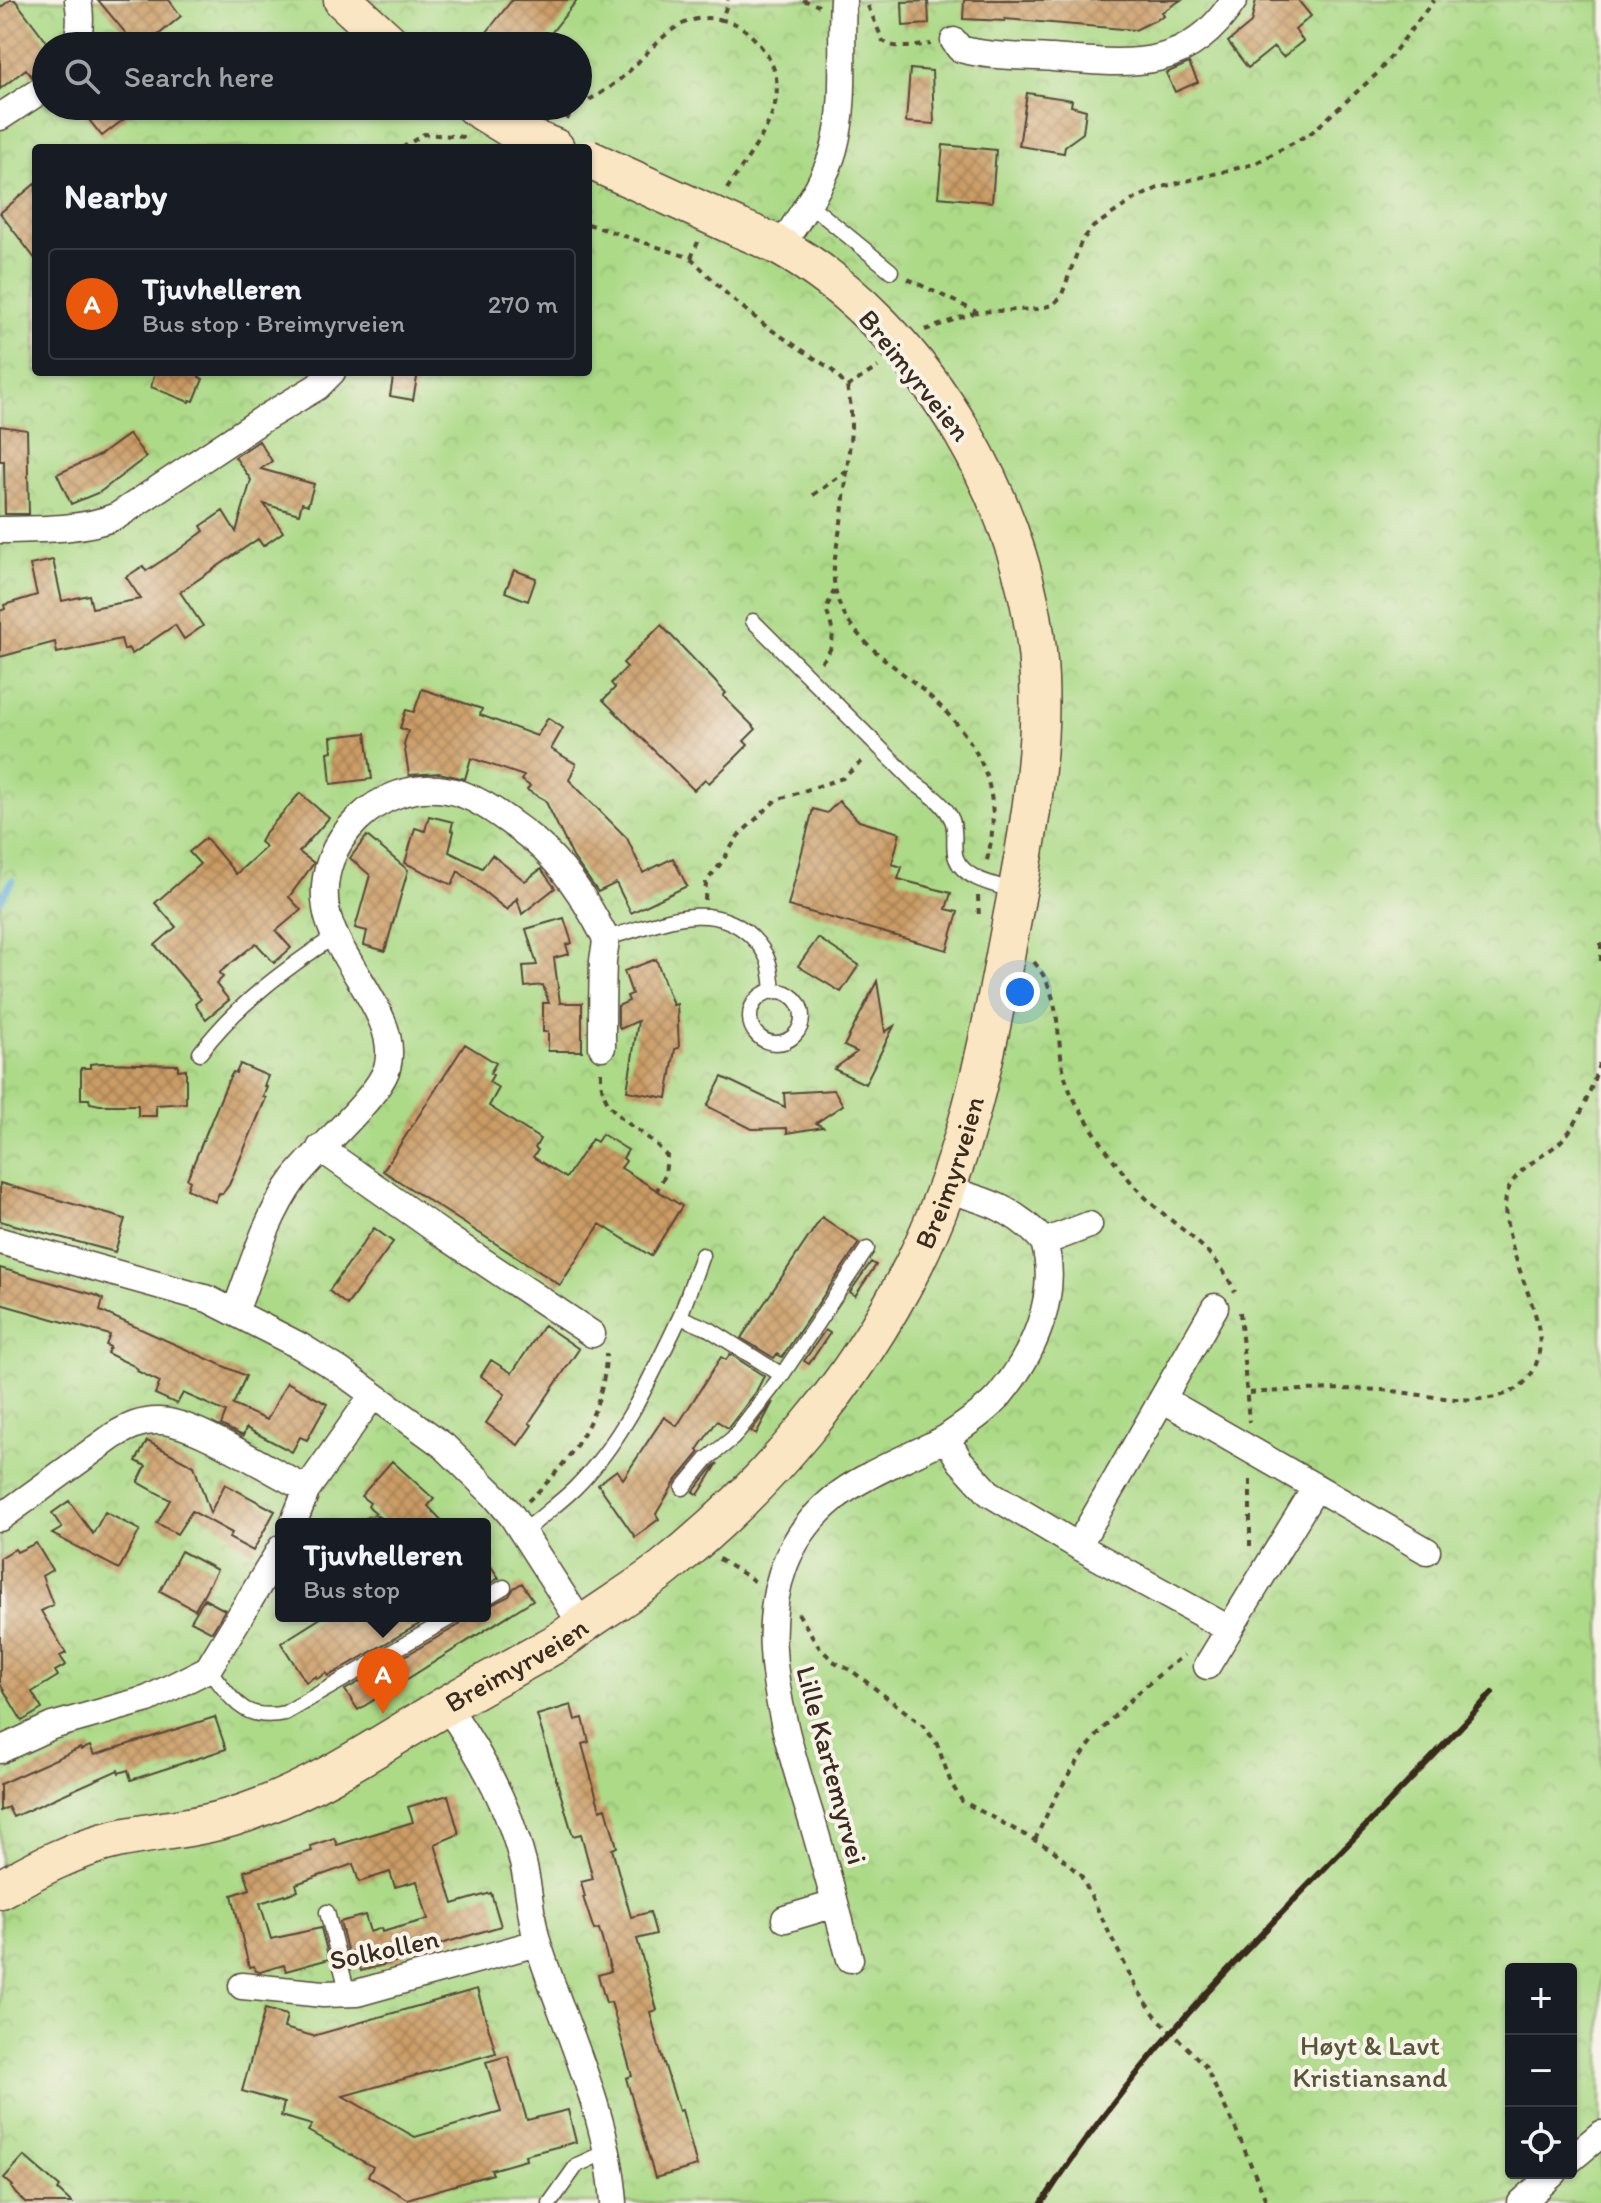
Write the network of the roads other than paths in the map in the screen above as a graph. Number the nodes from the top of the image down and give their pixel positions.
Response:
1 (78, 0) edge
2 (343, 0) edge
3 (843, 0) edge
4 (1234, 0) edge
5 (78, 32) edge
6 (378, 32) edge
7 (954, 41) road end
8 (32, 96) edge
9 (0, 117) edge
10 (471, 122) edge
11 (545, 144) edge
12 (592, 161) edge
13 (809, 204) junction
14 (781, 247) junction
15 (891, 271) road end
16 (328, 376) edge
17 (0, 530) edge
18 (753, 621) dead end
19 (1018, 891) junction
20 (335, 936) junction
21 (605, 938) junction
22 (773, 992) dead end
23 (602, 1047) road end
24 (200, 1053) dead end
25 (320, 1148) junction
26 (947, 1190) junction
27 (1089, 1225) dead end
28 (0, 1241) edge
29 (1044, 1242) junction
30 (867, 1249) dead end
31 (702, 1255) dead end
32 (1215, 1307) dead end
33 (235, 1312) junction
34 (680, 1317) junction
35 (592, 1334) road end
36 (782, 1375) junction
37 (373, 1395) junction
38 (1164, 1400) junction
39 (946, 1438) junction
40 (1316, 1487) junction
41 (683, 1488) dead end
42 (307, 1489) junction
43 (0, 1518) edge
44 (295, 1518) edge
45 (517, 1524) junction
46 (1078, 1546) junction
47 (1427, 1551) dead end
48 (275, 1558) edge
49 (504, 1587) dead end
50 (491, 1595) edge
51 (441, 1622) edge
52 (582, 1625) junction
53 (1229, 1629) junction
54 (1207, 1666) dead end
55 (208, 1669) junction
56 (446, 1705) junction
57 (0, 1750) edge
58 (0, 1889) edge
59 (835, 1904) junction
60 (327, 1912) dead end
61 (785, 1919) dead end
62 (537, 1943) junction
63 (850, 1959) dead end
64 (242, 1986) dead end
65 (348, 1994) junction
66 (1601, 2134) edge
67 (608, 2151) junction
68 (1577, 2154) edge
69 (1547, 2179) edge
70 (550, 2203) edge
71 (614, 2203) edge
72 (1521, 2203) edge

1 - 5 street
2 - 6 street
3 - 13 street
4 - 7 street
8 - 9 street
10 - 11 street
12 - 14 street, Breimyrveien, bridge
13 - 14 street
13 - 15 lane
14 - 19 street, Breimyrveien
16 - 17 street
18 - 19 lane
19 - 26 street, Breimyrveien
20 - 21 street
20 - 24 lane
20 - 25 street
21 - 22 lane
21 - 23 street
25 - 33 street
25 - 35 street
26 - 29 street
26 - 52 street, Breimyrveien
27 - 29 street
28 - 33 street
29 - 39 street, Lille Kartemyrvei
30 - 36 lane
31 - 34 lane
32 - 38 street
33 - 37 street
34 - 36 lane
34 - 45 lane
36 - 41 lane
37 - 42 street
37 - 45 street
38 - 40 street
38 - 46 street
39 - 46 street
39 - 59 street, Lille Kartemyrvei
40 - 47 street
40 - 53 street
42 - 43 street
42 - 44 street
45 - 52 street
46 - 53 street
48 - 55 street
49 - 50 lane
51 - 55 lane
52 - 56 street, Breimyrveien
53 - 54 street
55 - 57 street
56 - 58 street, Breimyrveien
56 - 62 street
59 - 61 street, Lille Kartemyrvei
59 - 63 street, Lille Kartemyrvei
60 - 65 lane
62 - 65 street, Solkollen
62 - 67 street
64 - 65 street, Solkollen
66 - 68 street
67 - 70 lane
67 - 71 street
69 - 72 street

